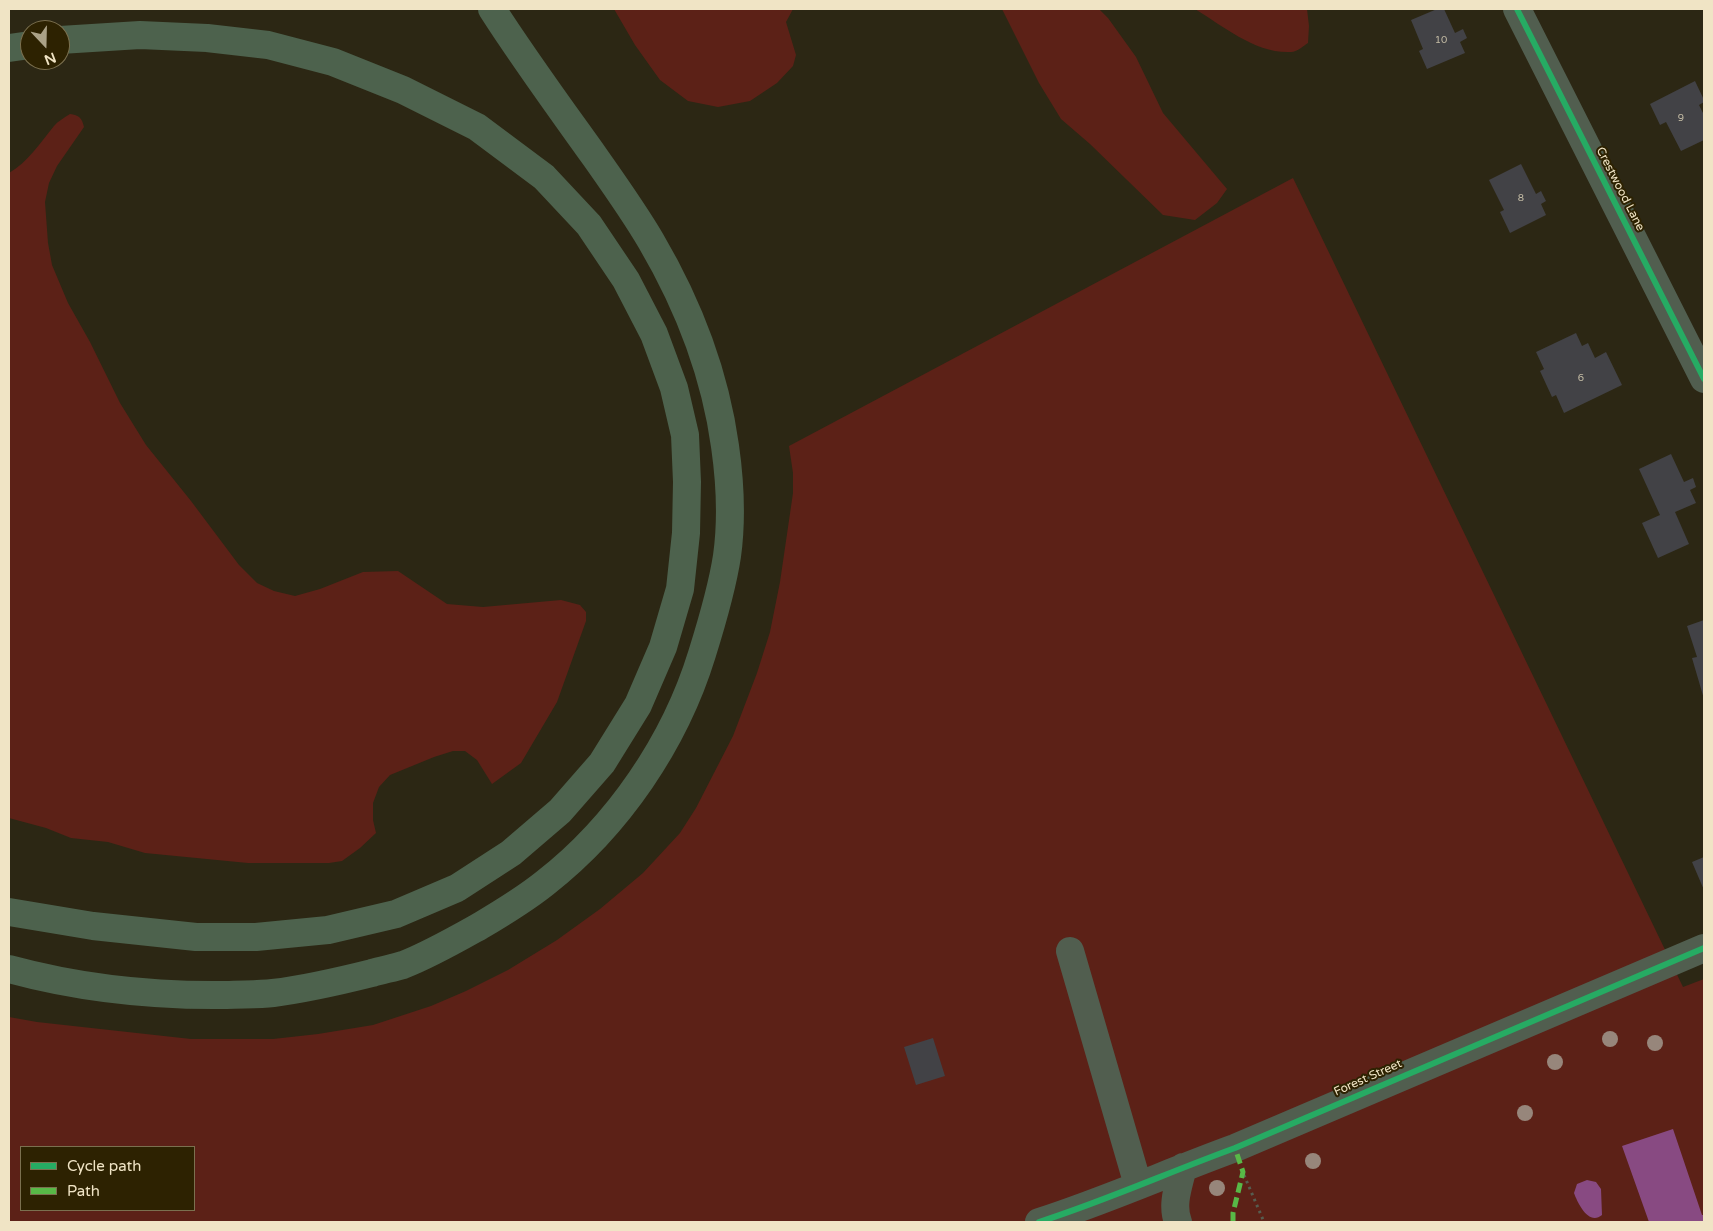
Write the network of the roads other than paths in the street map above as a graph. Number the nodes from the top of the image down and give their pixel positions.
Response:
1 (492, 9) edge
2 (1516, 9) edge
3 (70, 39) edge
4 (1704, 379) edge
5 (9, 912) edge
6 (1704, 948) edge
7 (1070, 951) dead end
8 (13, 971) edge
9 (1183, 1167) junction
10 (1138, 1185) junction
11 (1074, 1218) edge
12 (1038, 1222) edge
13 (1178, 1222) edge

1 - 8 highway
2 - 4 street, Crestwood Lane
3 - 5 highway
6 - 9 street, Forest Street
7 - 10 street
9 - 10 street, Forest Street
9 - 13 street
10 - 11 street, Forest Street
11 - 12 street, Forest Street

